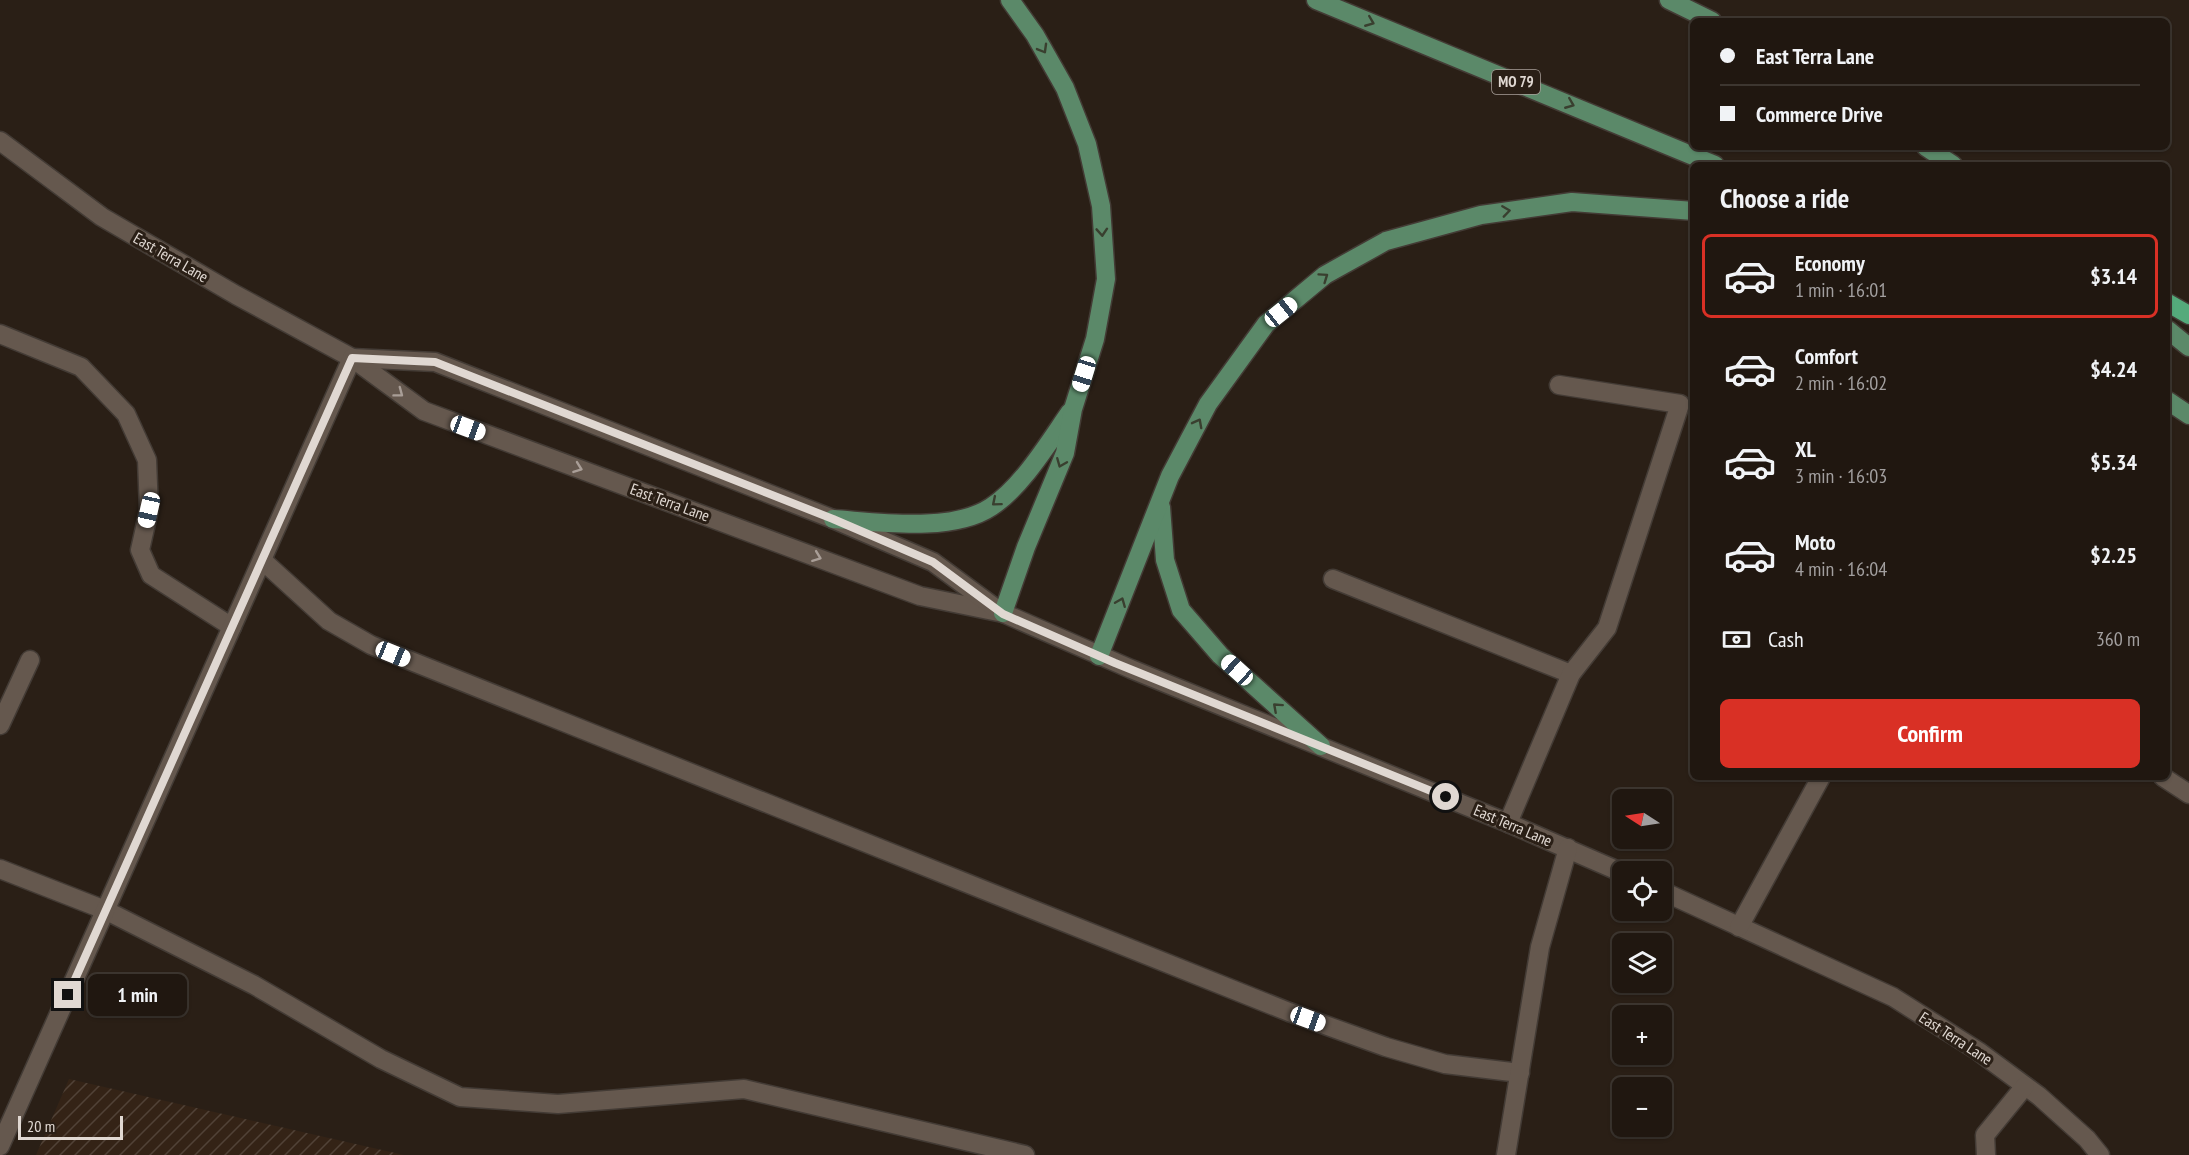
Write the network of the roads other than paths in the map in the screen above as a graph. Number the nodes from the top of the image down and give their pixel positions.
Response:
1 (1010, 0) edge
2 (1316, 0) edge
3 (1669, 0) edge
4 (1706, 18) edge
5 (0, 141) edge
6 (1930, 150) edge
7 (1708, 162) edge
8 (1948, 162) edge
9 (1690, 211) edge
10 (2170, 304) edge
11 (2189, 315) edge
12 (2170, 332) edge
13 (0, 334) edge
14 (2189, 347) edge
15 (352, 358) junction
16 (1559, 385) dead end
17 (2170, 402) edge
18 (1073, 409) junction
19 (2189, 415) edge
20 (1160, 501) junction
21 (833, 519) junction
22 (262, 560) junction
23 (1333, 579) dead end
24 (1003, 614) junction
25 (232, 627) junction
26 (1100, 656) junction
27 (30, 660) dead end
28 (1571, 674) junction
29 (0, 725) edge
30 (1321, 746) junction
31 (1819, 780) edge
32 (2168, 780) edge
33 (2189, 794) edge
34 (1508, 823) junction
35 (1568, 848) junction
36 (0, 868) edge
37 (1612, 868) edge
38 (1672, 896) edge
39 (105, 910) junction
40 (1738, 927) junction
41 (1520, 1073) junction
42 (2025, 1086) junction
43 (0, 1146) edge
44 (1025, 1155) edge
45 (1506, 1155) edge
46 (1986, 1155) edge
47 (2100, 1155) edge

1 -> 18 main road
2 -> 7 main road, MO 79
3 - 4 main road
5 - 15 street, East Terra Lane
6 - 8 main road
20 -> 9 main road
10 - 11 highway
12 - 14 main road
13 - 25 street
15 - 21 street, East Terra Lane
15 - 22 street
15 -> 24 street, East Terra Lane
16 - 28 street
17 - 19 main road
18 -> 21 main road
18 -> 24 main road
26 -> 20 main road
30 -> 20 main road
21 - 24 street, East Terra Lane
22 - 25 street
22 - 41 street
23 - 28 street
24 - 26 street, East Terra Lane
25 - 39 street
26 - 30 street, East Terra Lane
27 - 29 street
28 - 34 street
30 - 34 street, East Terra Lane
31 - 40 street
32 - 33 street
34 - 35 street, East Terra Lane
35 - 37 street, East Terra Lane
35 - 41 street
36 - 39 street
38 - 40 street, East Terra Lane
39 - 43 street
39 - 44 street
40 - 42 street, East Terra Lane
41 - 45 street
42 - 46 street
42 - 47 street, East Terra Lane

